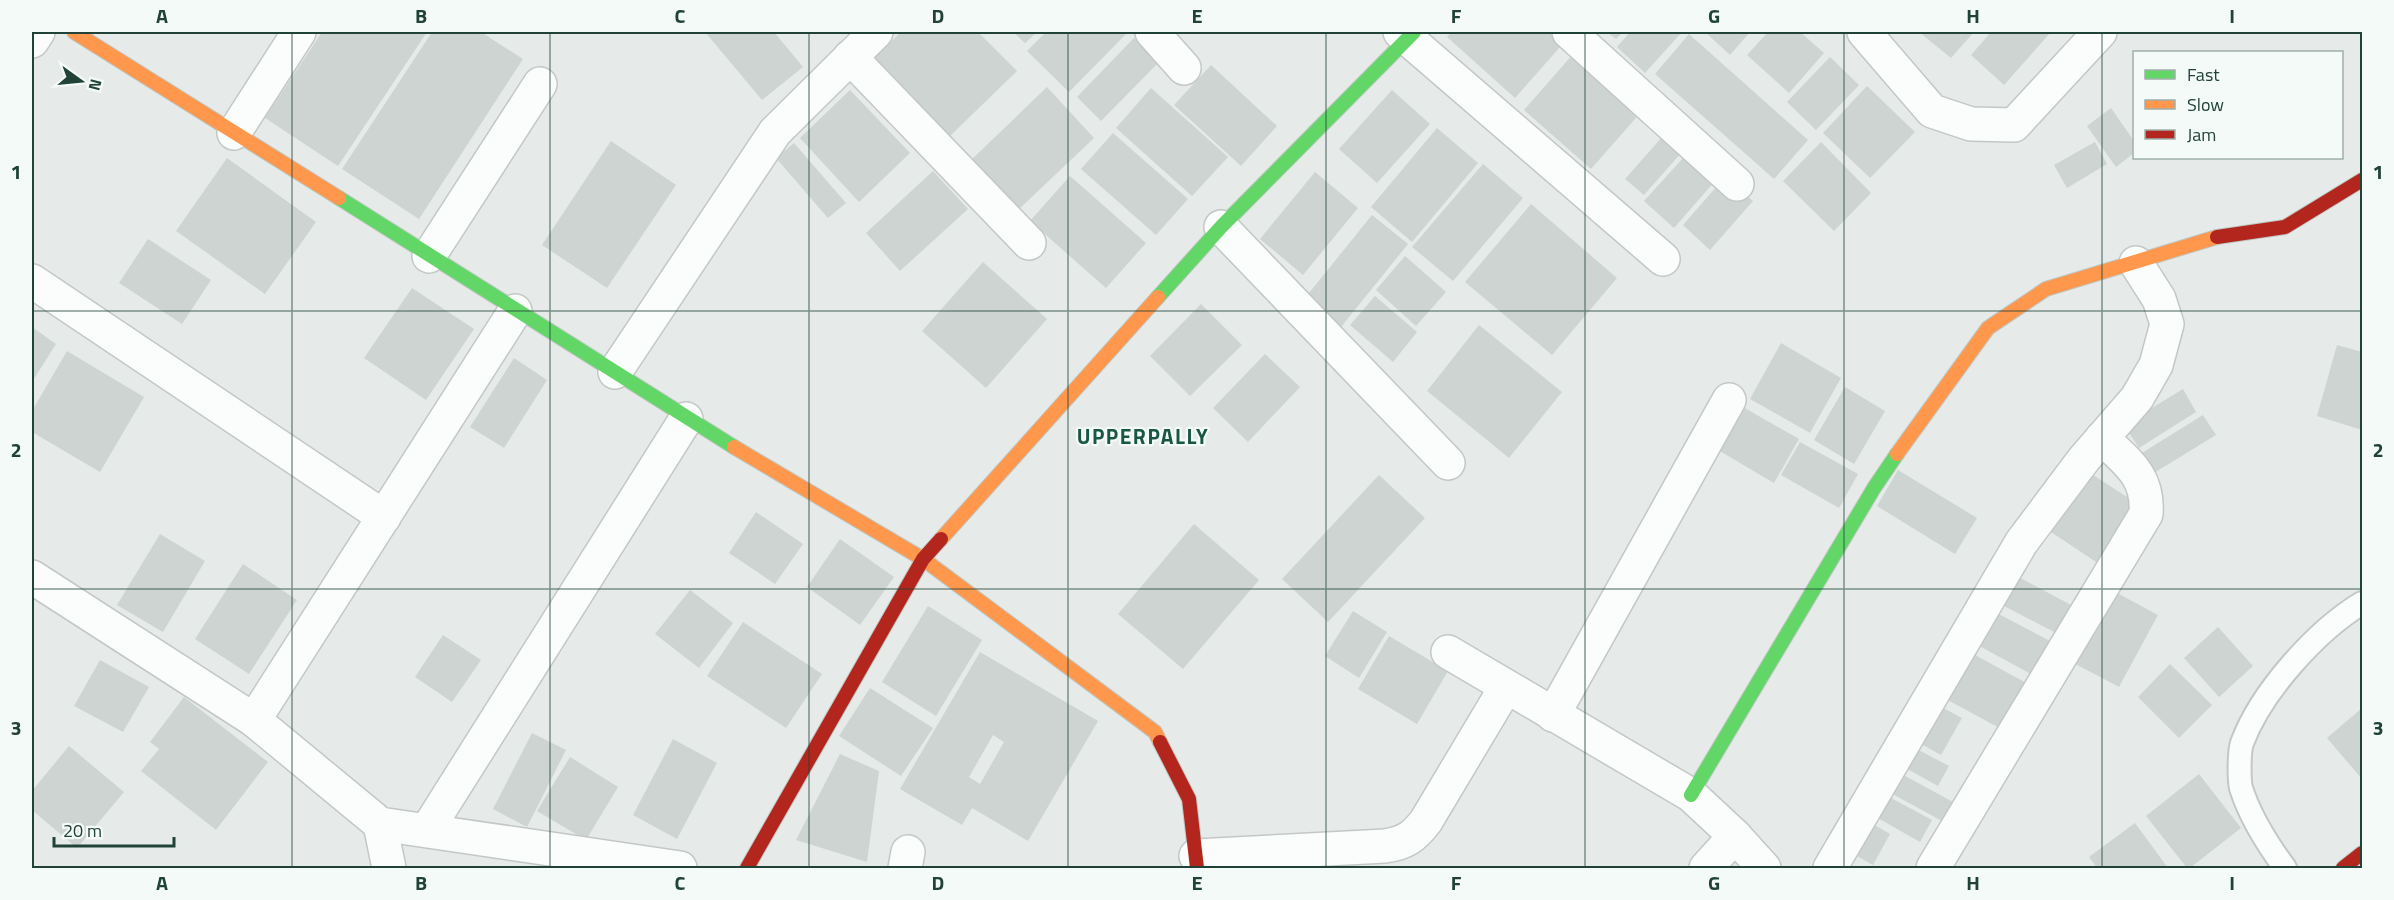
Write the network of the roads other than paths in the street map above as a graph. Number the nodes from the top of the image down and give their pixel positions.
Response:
1 (38, 32) edge
2 (74, 32) edge
3 (299, 32) edge
4 (876, 32) edge
5 (1152, 32) edge
6 (1569, 32) edge
7 (1864, 32) edge
8 (2100, 32) edge
9 (1408, 34) edge
10 (32, 41) edge
11 (850, 57) junction
12 (1184, 68) dead end
13 (540, 84) dead end
14 (234, 133) junction
15 (2362, 180) edge
16 (1737, 184) dead end
17 (1221, 227) junction
18 (1029, 243) dead end
19 (429, 256) junction
20 (1663, 259) dead end
21 (2136, 263) junction
22 (32, 281) edge
23 (515, 311) junction
24 (615, 372) junction
25 (1730, 400) dead end
26 (686, 420) junction
27 (2102, 438) junction
28 (1448, 463) dead end
29 (384, 517) junction
30 (923, 559) junction
31 (32, 577) edge
32 (2362, 603) edge
33 (1448, 652) dead end
34 (1506, 687) junction
35 (1553, 715) junction
36 (254, 720) junction
37 (1691, 795) junction
38 (380, 824) junction
39 (427, 830) junction
40 (1735, 836) junction
41 (2362, 853) edge
42 (1196, 862) edge
43 (389, 868) edge
44 (680, 868) edge
45 (747, 868) edge
46 (1706, 868) edge
47 (1764, 868) edge
48 (1830, 868) edge
49 (1933, 868) edge
50 (2285, 868) edge
51 (2343, 868) edge

1 - 10 street
2 - 14 street
3 - 14 street
4 - 11 street
5 - 12 street
6 - 16 street
7 - 8 street
9 - 17 street
9 - 20 street
11 - 18 street
11 - 24 street
13 - 19 street
14 - 19 street
15 - 21 street
17 - 28 street
17 - 30 street
19 - 23 street
21 - 27 street
21 - 37 street
22 - 29 street
23 - 24 street
23 - 29 street
24 - 26 street
25 - 35 street
26 - 30 street
26 - 39 street
27 - 48 street
27 - 49 street
29 - 36 street
30 - 42 street
30 - 45 street
31 - 36 street
32 - 50 lane
33 - 34 street
34 - 35 street
34 - 42 street
35 - 37 street
36 - 38 street
37 - 40 street
38 - 39 street
38 - 43 street
39 - 44 street
40 - 46 street
40 - 47 street
41 - 51 street

